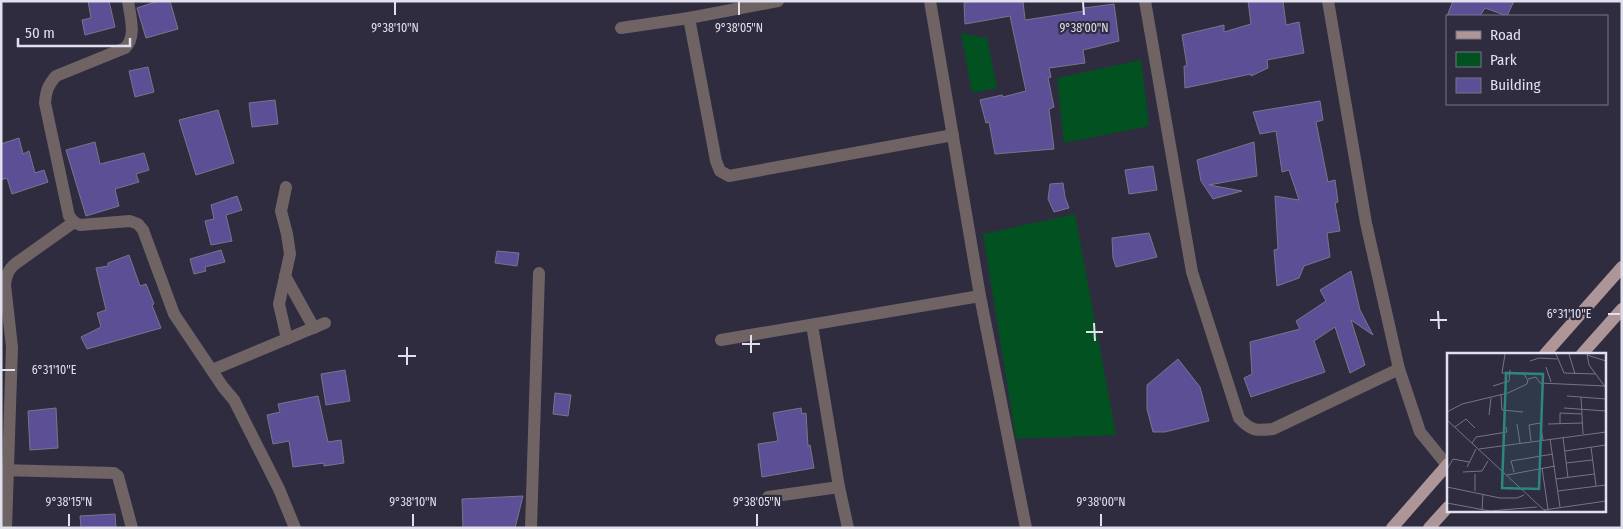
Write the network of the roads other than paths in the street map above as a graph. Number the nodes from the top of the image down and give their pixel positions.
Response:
1 (128, 1) edge
2 (778, 1) edge
3 (930, 1) edge
4 (1145, 1) edge
5 (1328, 1) edge
6 (689, 18) junction
7 (622, 28) dead end
8 (953, 135) junction
9 (286, 187) dead end
10 (74, 222) junction
11 (1622, 267) edge
12 (539, 273) dead end
13 (286, 276) junction
14 (980, 296) junction
15 (1622, 309) edge
16 (812, 325) junction
17 (287, 339) junction
18 (721, 340) dead end
19 (1546, 353) edge
20 (1583, 353) edge
21 (1400, 369) junction
22 (212, 370) junction
23 (1447, 465) edge
24 (4, 470) edge
25 (839, 487) junction
26 (768, 497) dead end
27 (1447, 508) edge
28 (6, 528) edge
29 (132, 528) edge
30 (295, 528) edge
31 (531, 528) edge
32 (848, 528) edge
33 (1026, 528) edge
34 (1392, 528) edge
35 (1430, 528) edge

1 - 10 street
2 - 6 street
3 - 8 street
4 - 21 street
5 - 21 street
6 - 7 street
6 - 8 street
8 - 14 street
9 - 13 street
10 - 22 street
10 - 24 street
11 - 19 main road
12 - 31 street
13 - 17 street
13 - 17 street
14 - 16 street
14 - 33 street
15 - 20 main road
16 - 18 street
16 - 25 street
17 - 22 street
21 - 23 street
22 - 30 street
23 - 34 main road
24 - 28 street
24 - 29 street
25 - 26 street
25 - 32 street
27 - 35 main road

